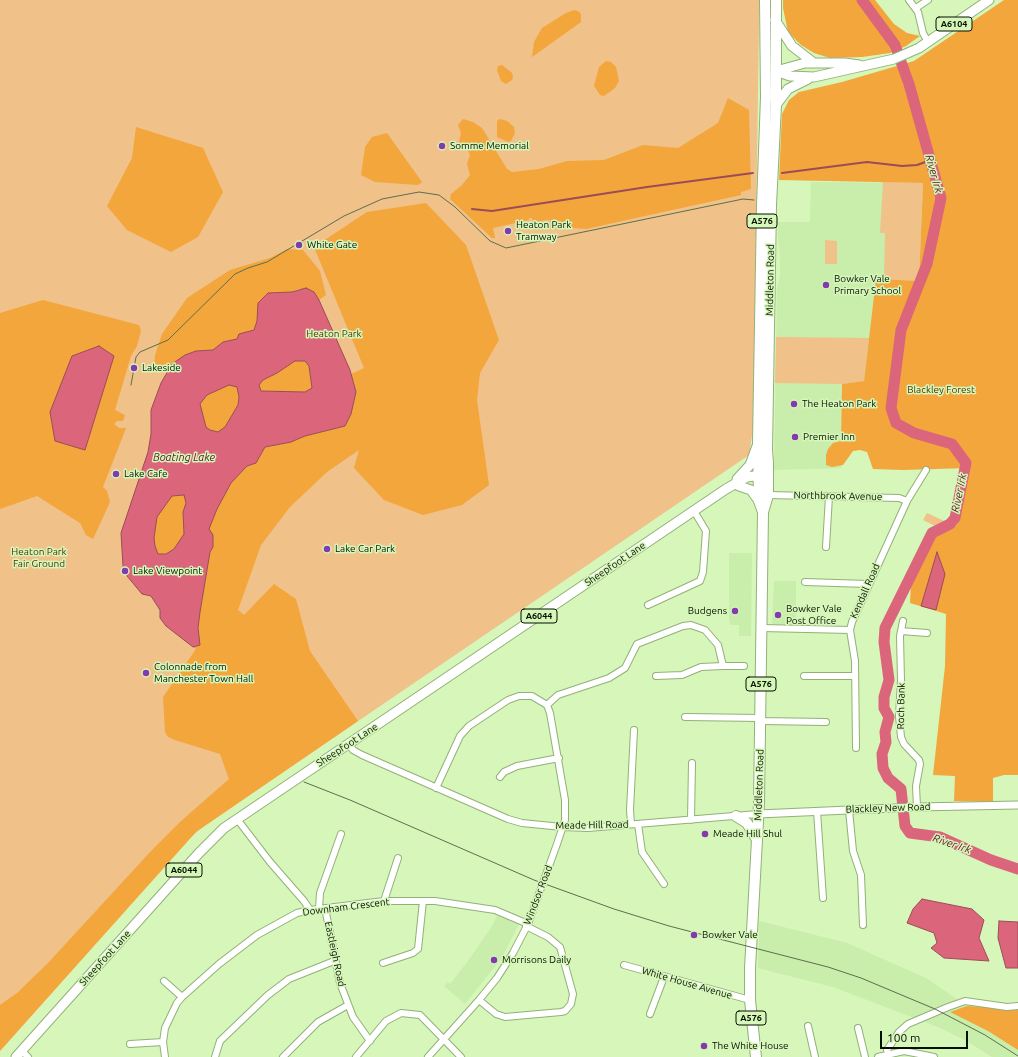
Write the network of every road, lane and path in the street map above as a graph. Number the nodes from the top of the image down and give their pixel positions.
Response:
1 (765, 0) edge
2 (776, 0) edge
3 (909, 0) edge
4 (928, 0) edge
5 (986, 1) edge
6 (916, 8) junction
7 (775, 20) junction
8 (928, 42) junction
9 (765, 49) junction
10 (814, 62) junction
11 (861, 66) junction
12 (776, 71) junction
13 (814, 77) junction
14 (766, 97) junction
15 (776, 105) junction
16 (768, 384) junction
17 (759, 393) junction
18 (758, 443) junction
19 (767, 450) junction
20 (926, 470) dead end
21 (758, 478) junction
22 (739, 486) junction
23 (726, 489) junction
24 (768, 491) junction
25 (829, 496) junction
26 (759, 501) junction
27 (907, 501) junction
28 (694, 511) junction
29 (763, 512) junction
30 (826, 547) dead end
31 (805, 582) dead end
32 (868, 584) junction
33 (648, 605) dead end
34 (903, 621) dead end
35 (762, 628) junction
36 (850, 630) junction
37 (901, 631) junction
38 (926, 633) dead end
39 (723, 666) junction
40 (744, 666) dead end
41 (656, 676) dead end
42 (804, 676) dead end
43 (855, 676) junction
44 (547, 705) junction
45 (685, 717) dead end
46 (760, 720) junction
47 (826, 722) dead end
48 (634, 730) dead end
49 (349, 744) junction
50 (856, 748) dead end
51 (559, 758) junction
52 (692, 763) dead end
53 (500, 777) dead end
54 (436, 788) junction
55 (1018, 805) edge
56 (917, 807) junction
57 (848, 810) junction
58 (817, 811) junction
59 (758, 814) junction
60 (736, 816) junction
61 (237, 819) junction
62 (692, 820) junction
63 (631, 824) junction
64 (638, 824) junction
65 (562, 827) junction
66 (341, 834) dead end
67 (756, 838) junction
68 (398, 858) dead end
69 (664, 884) dead end
70 (823, 898) dead end
71 (384, 901) junction
72 (423, 901) junction
73 (322, 908) junction
74 (310, 910) junction
75 (527, 925) junction
76 (862, 925) dead end
77 (334, 961) junction
78 (383, 963) dead end
79 (624, 965) dead end
80 (664, 977) junction
81 (164, 981) dead end
82 (182, 997) junction
83 (479, 1000) junction
84 (750, 1000) junction
85 (348, 1005) junction
86 (1018, 1006) edge
87 (650, 1014) dead end
88 (808, 1026) dead end
89 (858, 1028) dead end
90 (445, 1039) junction
91 (370, 1041) junction
92 (163, 1042) junction
93 (130, 1044) dead end
94 (888, 1054) junction
95 (22, 1055) edge
96 (165, 1057) edge
97 (215, 1057) edge
98 (283, 1057) edge
99 (356, 1057) edge
100 (428, 1057) edge
101 (461, 1057) edge
102 (756, 1057) edge
103 (815, 1057) edge
104 (865, 1057) edge
105 (878, 1057) edge
106 (934, 1057) edge

1 - 9 highway, Middleton Road / A576
2 - 7 highway, Middleton Road / A576
3 - 6 street
4 - 6 street
5 - 8 main road, A6104
6 - 8 street
7 - 10 main road
7 - 12 highway, Middleton Road / A576
8 - 11 main road, A6104
9 - 12 main road
9 - 14 highway, Middleton Road / A576
10 - 11 main road
10 - 12 main road
11 - 13 main road
12 - 13 main road
12 - 14 main road
12 - 15 highway, Middleton Road / A576
13 - 15 main road
14 - 17 highway, Middleton Road / A576
15 - 16 highway, Middleton Road / A576
16 - 17 highway
16 - 19 highway, Middleton Road / A576
17 - 18 highway, Middleton Road / A576
18 - 21 highway, Middleton Road / A576
18 - 23 main road, Sheepfoot Lane / A6044
19 - 21 highway, A576
19 - 24 highway, Middleton Road / A576
20 - 27 street, Kendall Road
21 - 22 main road, Sheepfoot Lane / A6044
21 - 23 main road, Sheepfoot Lane / A6044
21 - 24 highway
21 - 26 highway, Middleton Road / A576
22 - 23 main road, Sheepfoot Lane / A6044
22 - 26 main road
23 - 28 main road, Sheepfoot Lane / A6044
24 - 25 street, Northbrook Avenue
24 - 29 highway, Middleton Road / A576
25 - 27 street, Northbrook Avenue
25 - 30 street
26 - 29 highway, Middleton Road / A576
27 - 32 street, Kendall Road
28 - 33 street
28 - 49 main road, Sheepfoot Lane / A6044
29 - 35 highway, Middleton Road / A576
31 - 32 street
32 - 36 street, Kendall Road
34 - 37 street, Roch Bank
35 - 36 street
35 - 46 highway, Middleton Road / A576
36 - 43 street, Kendall Road
37 - 38 street
37 - 56 street, Roch Bank
39 - 40 street
39 - 41 street
39 - 44 street
42 - 43 street
43 - 50 street, Kendall Road
44 - 51 street, Windsor Road
44 - 54 street
45 - 46 street
46 - 47 street
46 - 59 highway, Middleton Road / A576
48 - 63 street
49 - 54 street, Meade Hill Road
49 - 61 main road, Sheepfoot Lane / A6044
51 - 53 street
51 - 65 street, Windsor Road
52 - 62 street
54 - 65 street, Meade Hill Road
55 - 56 street, Blackley New Road
56 - 57 street, Blackley New Road
57 - 58 street, Blackley New Road
57 - 76 street
58 - 59 street, Blackley New Road
58 - 70 street
59 - 60 street, Meade Hill Road
59 - 67 highway, Middleton Road / A576
60 - 62 street, Meade Hill Road
60 - 67 highway
61 - 74 street
61 - 95 main road, Sheepfoot Lane / A6044
62 - 64 street, Meade Hill Road
63 - 64 street, Meade Hill Road
63 - 65 street, Meade Hill Road
64 - 69 street
65 - 75 street, Windsor Road
66 - 73 street
67 - 84 highway, Middleton Road / A576
68 - 71 street
71 - 72 street, Downham Crescent
71 - 73 street, Downham Crescent
72 - 75 street, Downham Crescent
72 - 78 street
73 - 74 street, Downham Crescent
73 - 77 street, Eastleigh Road
74 - 82 street, Downham Crescent
75 - 83 street, Windsor Road
75 - 83 street, Downham Crescent
77 - 85 street, Eastleigh Road
77 - 97 street
79 - 80 street, White House Avenue
80 - 84 street, White House Avenue
80 - 87 street
81 - 82 street
82 - 92 street, Downham Crescent
83 - 90 street, Windsor Road
84 - 102 highway, Middleton Road / A576
85 - 91 street, Eastleigh Road
85 - 98 street
86 - 94 street
88 - 103 street
89 - 104 street
90 - 91 street
90 - 100 street, Windsor Road
90 - 101 street
91 - 99 street
92 - 93 street
92 - 96 street, Downham Crescent
94 - 105 street
94 - 106 street

